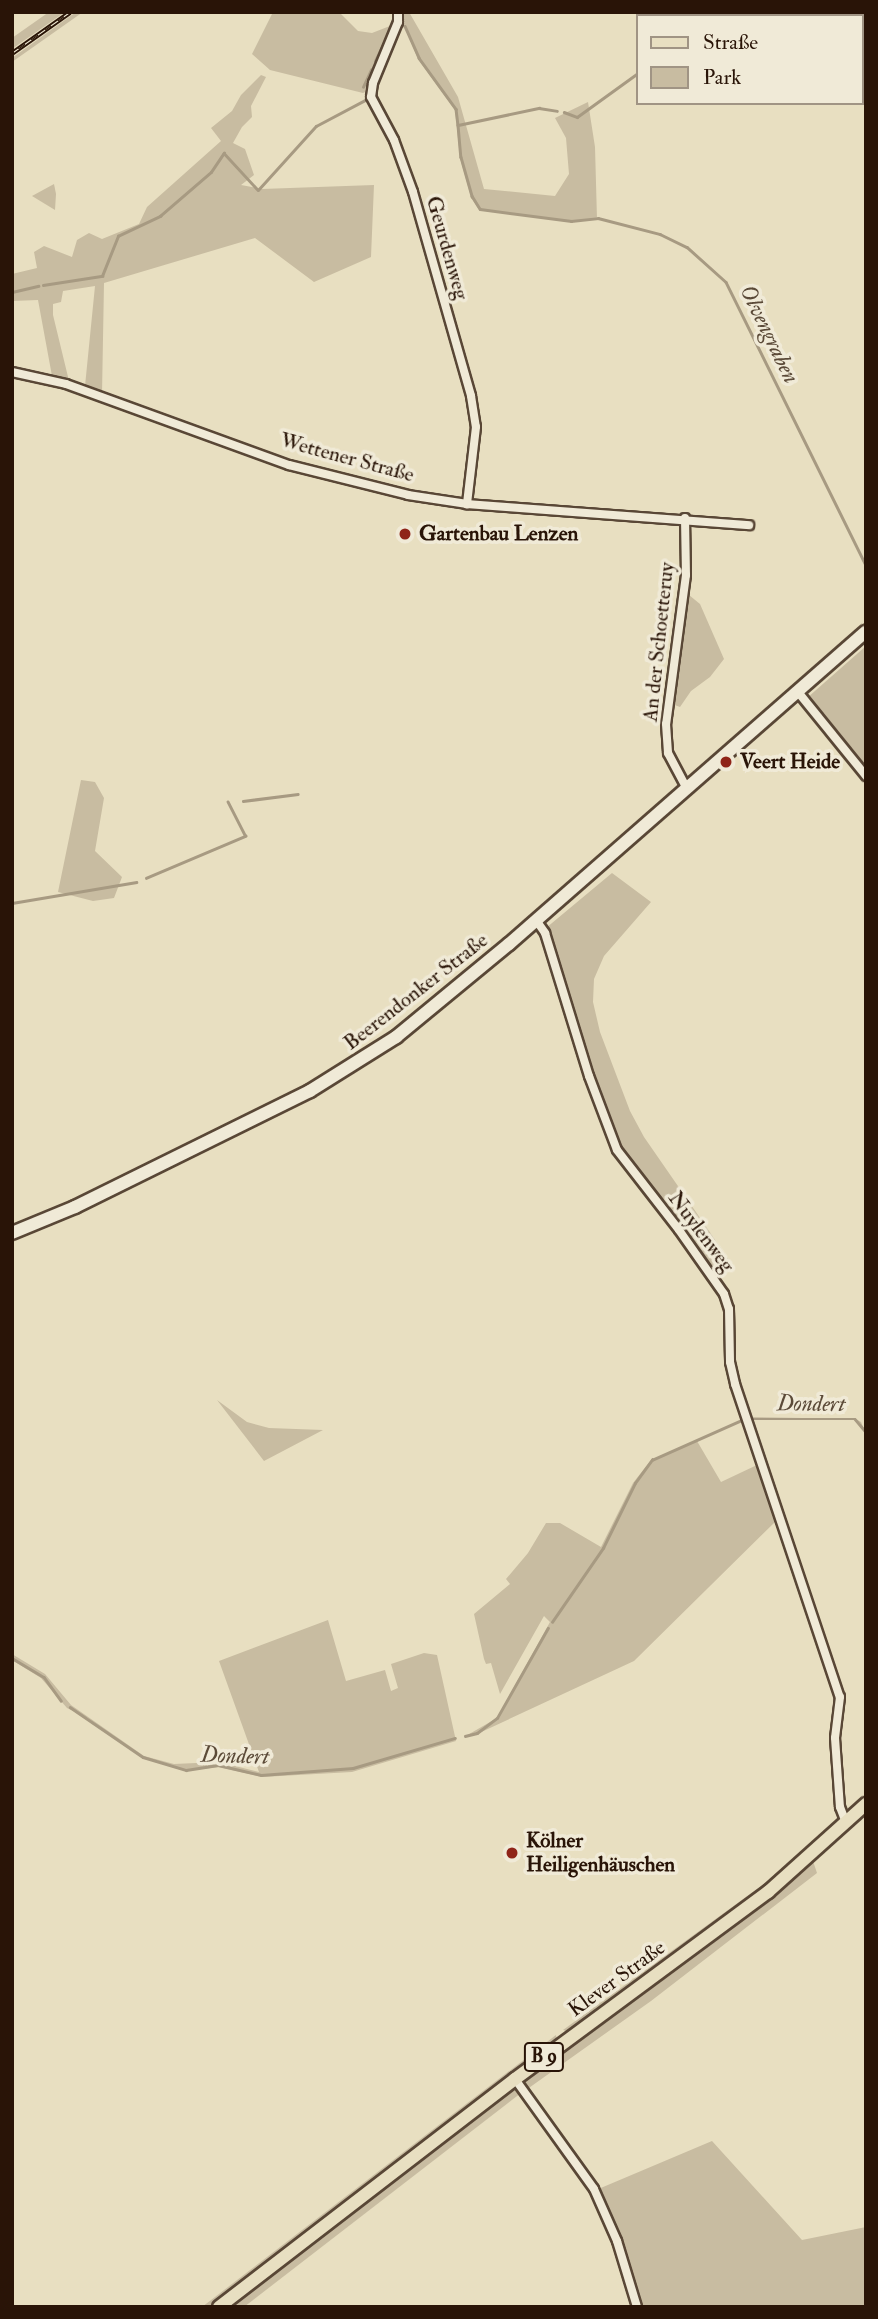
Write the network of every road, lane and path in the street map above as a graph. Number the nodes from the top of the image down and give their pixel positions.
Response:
1 (398, 12) edge
2 (12, 372) edge
3 (467, 504) junction
4 (685, 519) junction
5 (749, 525) dead end
6 (866, 632) edge
7 (798, 692) junction
8 (866, 776) edge
9 (686, 788) junction
10 (536, 920) junction
11 (12, 1233) edge
12 (866, 1804) edge
13 (846, 1823) junction
14 (514, 2079) junction
15 (219, 2307) edge
16 (637, 2307) edge

1 - 3 street, Geurdenweg
2 - 3 street, Wettener Straße
3 - 4 street, Wettener Straße
4 - 5 street
4 - 9 street, An der Schoetteruy
6 - 7 street
7 - 8 street
7 - 9 street, Beerendonker Straße
9 - 10 street, Beerendonker Straße
10 - 11 street, Beerendonker Straße
10 - 13 street, Nuylenweg
12 - 13 main road, Klever Straße / B 9
13 - 14 main road, Klever Straße / B 9
14 - 15 main road, Klever Straße / B 9
14 - 16 street

